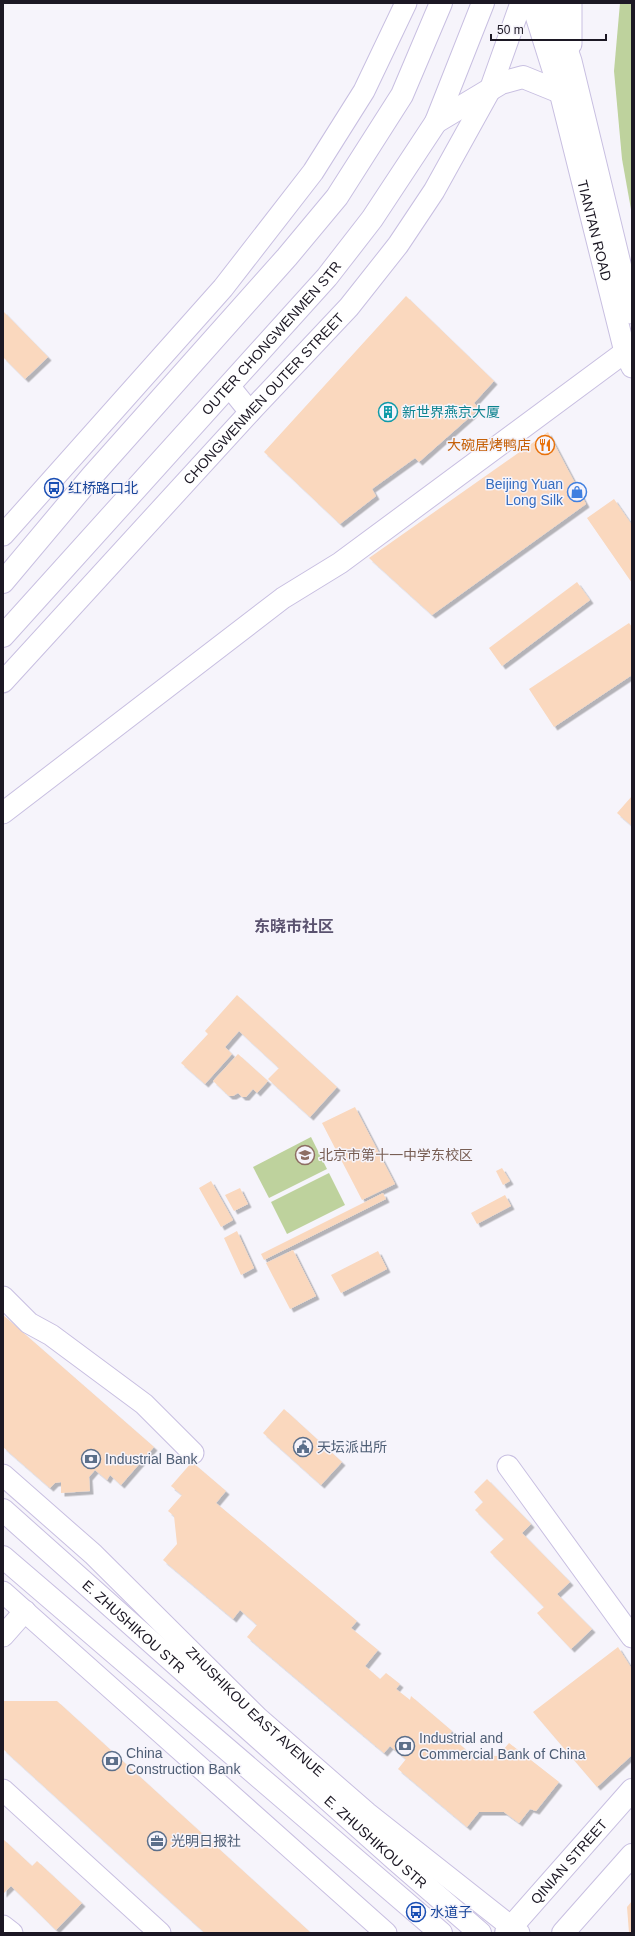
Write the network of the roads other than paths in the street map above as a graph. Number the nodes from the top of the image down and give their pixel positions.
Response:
1 (406, 3) edge
2 (442, 3) edge
3 (483, 3) edge
4 (521, 3) edge
5 (532, 3) edge
6 (551, 3) edge
7 (571, 3) edge
8 (571, 61) junction
9 (490, 90) junction
10 (560, 92) junction
11 (436, 122) junction
12 (632, 312) edge
13 (628, 360) edge
14 (229, 386) junction
15 (250, 412) junction
16 (3, 535) edge
17 (3, 582) edge
18 (3, 636) edge
19 (3, 682) edge
20 (3, 813) edge
21 (3, 1297) edge
22 (193, 1453) dead end
23 (508, 1466) dead end
24 (3, 1475) edge
25 (3, 1510) edge
26 (3, 1557) edge
27 (3, 1592) edge
28 (25, 1611) junction
29 (3, 1636) edge
30 (632, 1636) edge
31 (3, 1790) edge
32 (632, 1790) edge
33 (632, 1855) edge
34 (3, 1926) edge
35 (512, 1931) edge
36 (12, 1933) edge
37 (160, 1933) edge
38 (386, 1933) edge
39 (441, 1933) edge
40 (480, 1933) edge
41 (563, 1933) edge

1 - 16 street
2 - 17 main road
3 - 11 main road, OUTER CHONGWENMEN STR
4 - 9 street, CHONGWENMEN OUTER STREET
5 - 10 street, TIANTAN ROAD
6 - 8 street, TIANTAN ROAD
7 - 8 street, TIANTAN ROAD
8 - 12 street, TIANTAN ROAD
9 - 10 main road
9 - 11 main road
9 - 15 street, CHONGWENMEN OUTER STREET
10 - 13 street, TIANTAN ROAD
11 - 14 main road, OUTER CHONGWENMEN STR
13 - 20 street
14 - 15 street
14 - 18 main road, OUTER CHONGWENMEN STR
15 - 19 street, CHONGWENMEN OUTER STREET
21 - 22 street
23 - 30 street
24 - 35 street, ZHUSHIKOU EAST AVENUE
25 - 40 main road, E. ZHUSHIKOU STR
26 - 39 main road
27 - 28 street
28 - 29 street
28 - 38 street
31 - 37 street
32 - 35 main road, QINIAN STREET
33 - 41 main road
34 - 36 street

